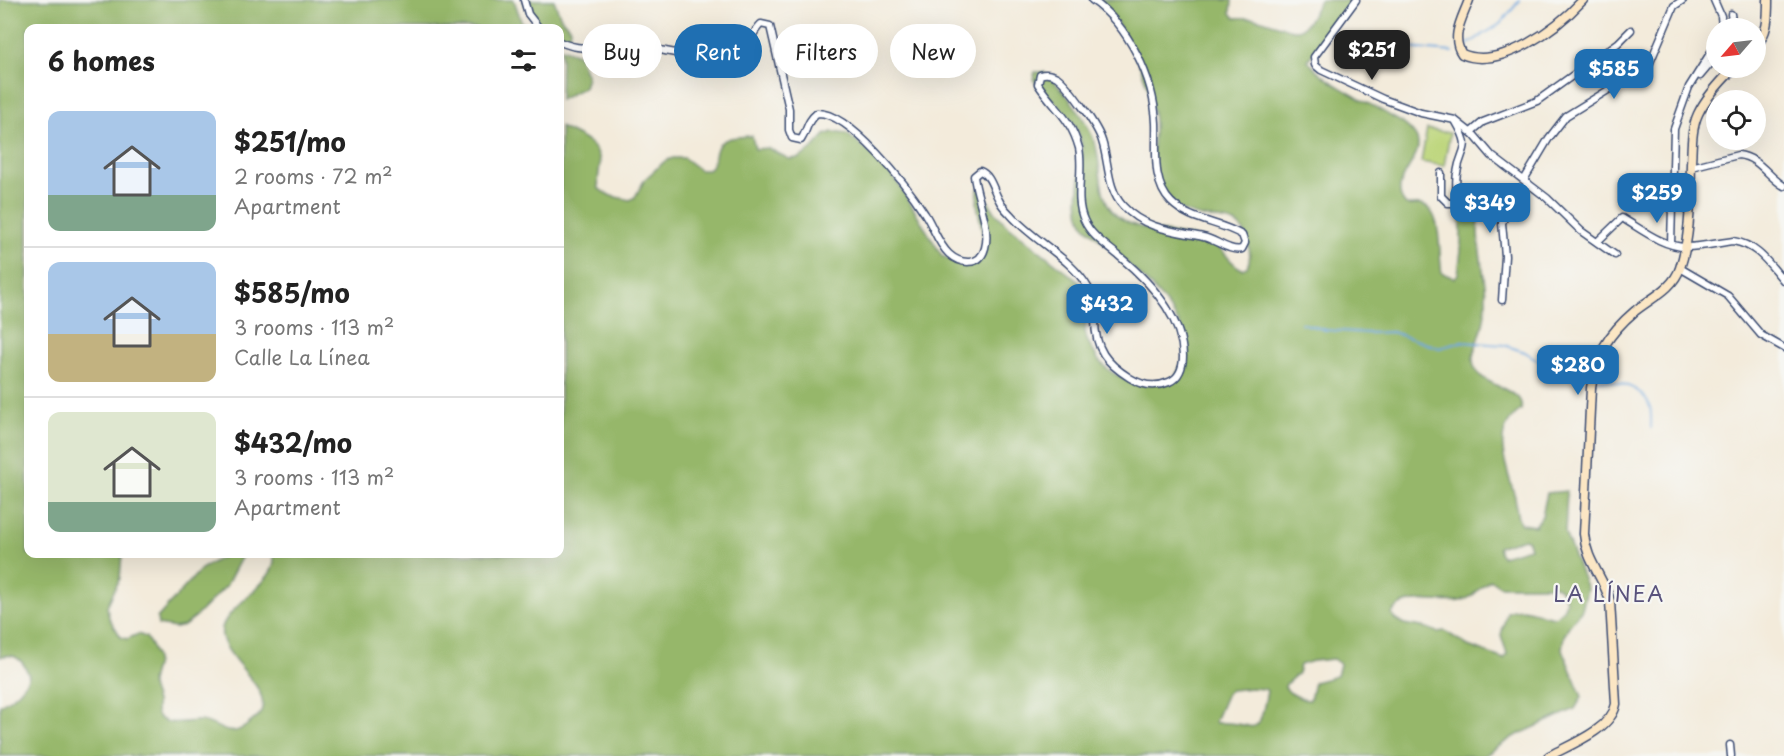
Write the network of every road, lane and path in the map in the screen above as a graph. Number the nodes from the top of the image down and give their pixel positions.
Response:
1 (524, 0) edge
2 (1092, 0) edge
3 (1356, 0) edge
4 (1469, 0) edge
5 (1583, 0) edge
6 (1683, 0) edge
7 (1714, 0) edge
8 (1768, 0) edge
9 (1731, 14) dead end
10 (1721, 18) edge
11 (1732, 18) edge
12 (536, 24) edge
13 (1631, 30) dead end
14 (1766, 30) edge
15 (564, 44) edge
16 (1706, 60) edge
17 (1706, 68) edge
18 (1725, 78) edge
19 (1689, 87) junction
20 (1455, 120) junction
21 (1471, 132) junction
22 (1691, 166) junction
23 (1441, 172) dead end
24 (1526, 182) junction
25 (1784, 186) edge
26 (1597, 242) junction
27 (1671, 244) junction
28 (1685, 247) junction
29 (1615, 255) dead end
30 (1680, 268) junction
31 (1784, 281) edge
32 (1502, 300) dead end
33 (1784, 348) edge
34 (1730, 745) dead end
35 (1549, 756) edge
36 (1731, 756) edge

1 - 12 street
2 - 15 street
3 - 20 street
4 - 5 main road
6 - 24 street
7 - 10 street
8 - 14 main road
9 - 11 street
13 - 21 street
16 - 19 street
17 - 19 street
18 - 22 main road
19 - 27 street
20 - 21 street
20 - 23 street
21 - 24 street
22 - 25 street
22 - 28 main road
24 - 26 street
24 - 32 street
26 - 27 street
26 - 29 street
27 - 28 street
28 - 30 main road
28 - 31 street
30 - 33 street
30 - 35 main road
34 - 36 street

